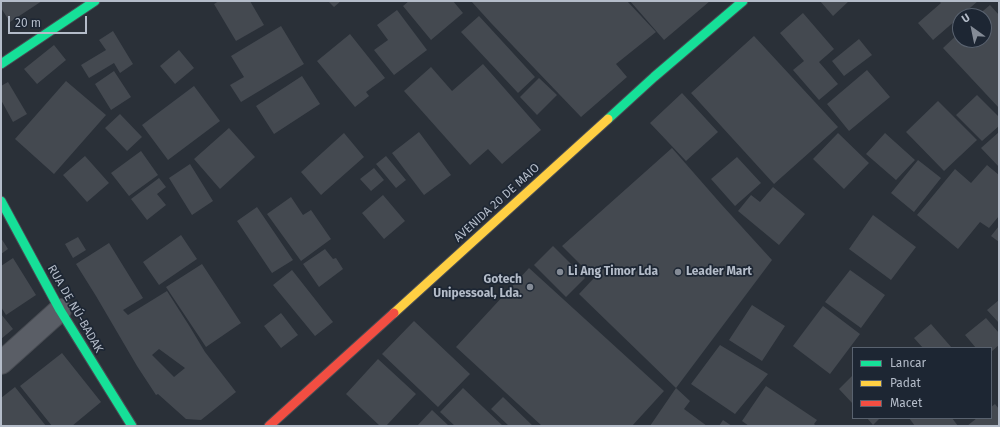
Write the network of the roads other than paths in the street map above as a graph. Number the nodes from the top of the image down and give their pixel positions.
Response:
1 (95, 1) edge
2 (743, 1) edge
3 (1, 64) edge
4 (1, 201) edge
5 (60, 310) junction
6 (1, 363) edge
7 (132, 426) edge
8 (269, 426) edge

1 - 3 main road
2 - 8 main road, AVENIDA 20 DE MAIO
4 - 5 main road, RUA DE NÚ-BADAK
5 - 6 street
5 - 7 main road, RUA DE NÚ-BADAK

